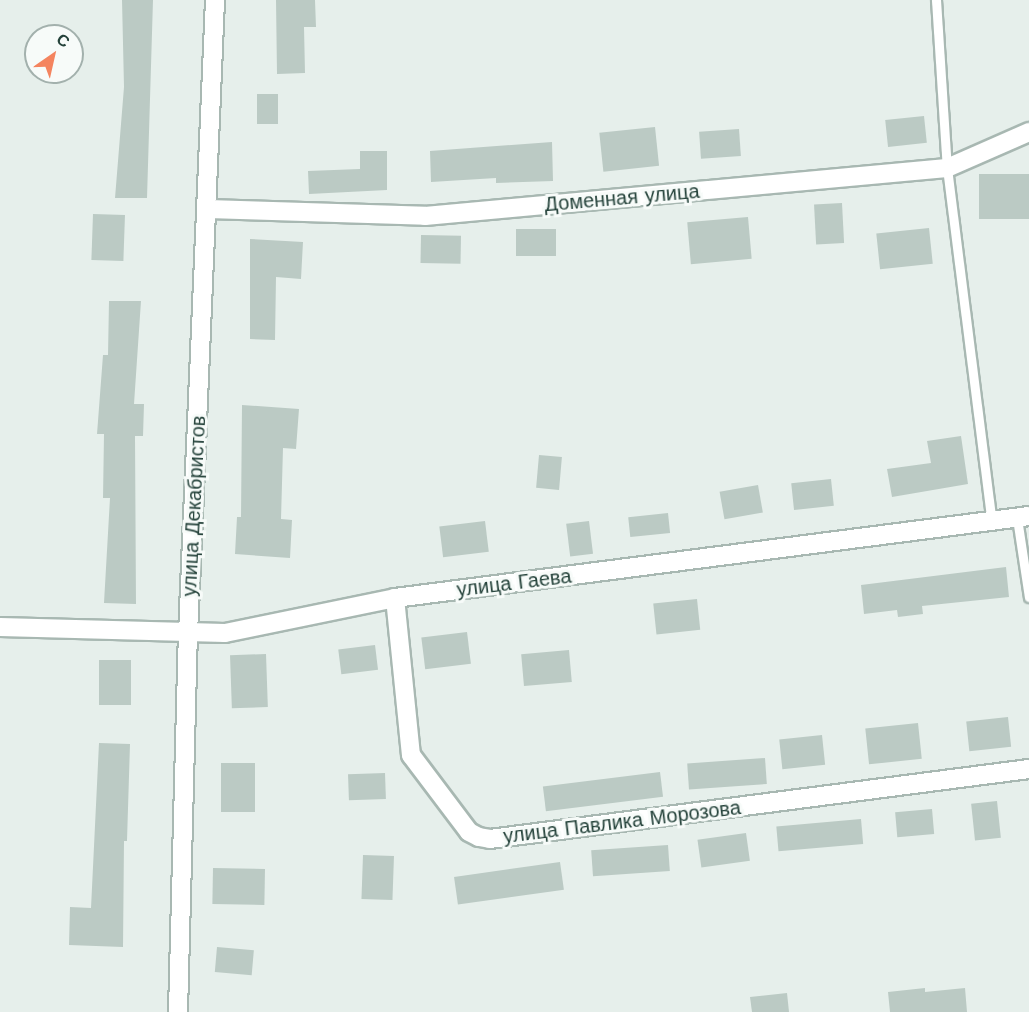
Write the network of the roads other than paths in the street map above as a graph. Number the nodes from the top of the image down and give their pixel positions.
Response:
1 (215, 0) edge
2 (936, 0) edge
3 (1029, 132) edge
4 (947, 168) junction
5 (207, 209) junction
6 (1023, 517) edge
7 (992, 522) junction
8 (1029, 597) edge
9 (395, 598) junction
10 (0, 627) edge
11 (188, 634) junction
12 (1029, 769) edge
13 (178, 1012) edge

1 - 5 street, улица Декабристов
2 - 4 lane
3 - 4 street, Доменная улица
4 - 5 street, Доменная улица
4 - 7 lane
5 - 11 street, улица Декабристов
6 - 7 street, улица Гаева
6 - 8 lane
7 - 9 street, улица Гаева
9 - 11 street, улица Гаева
9 - 12 street, улица Павлика Морозова
10 - 11 street, улица Гаева
11 - 13 street, улица Декабристов

